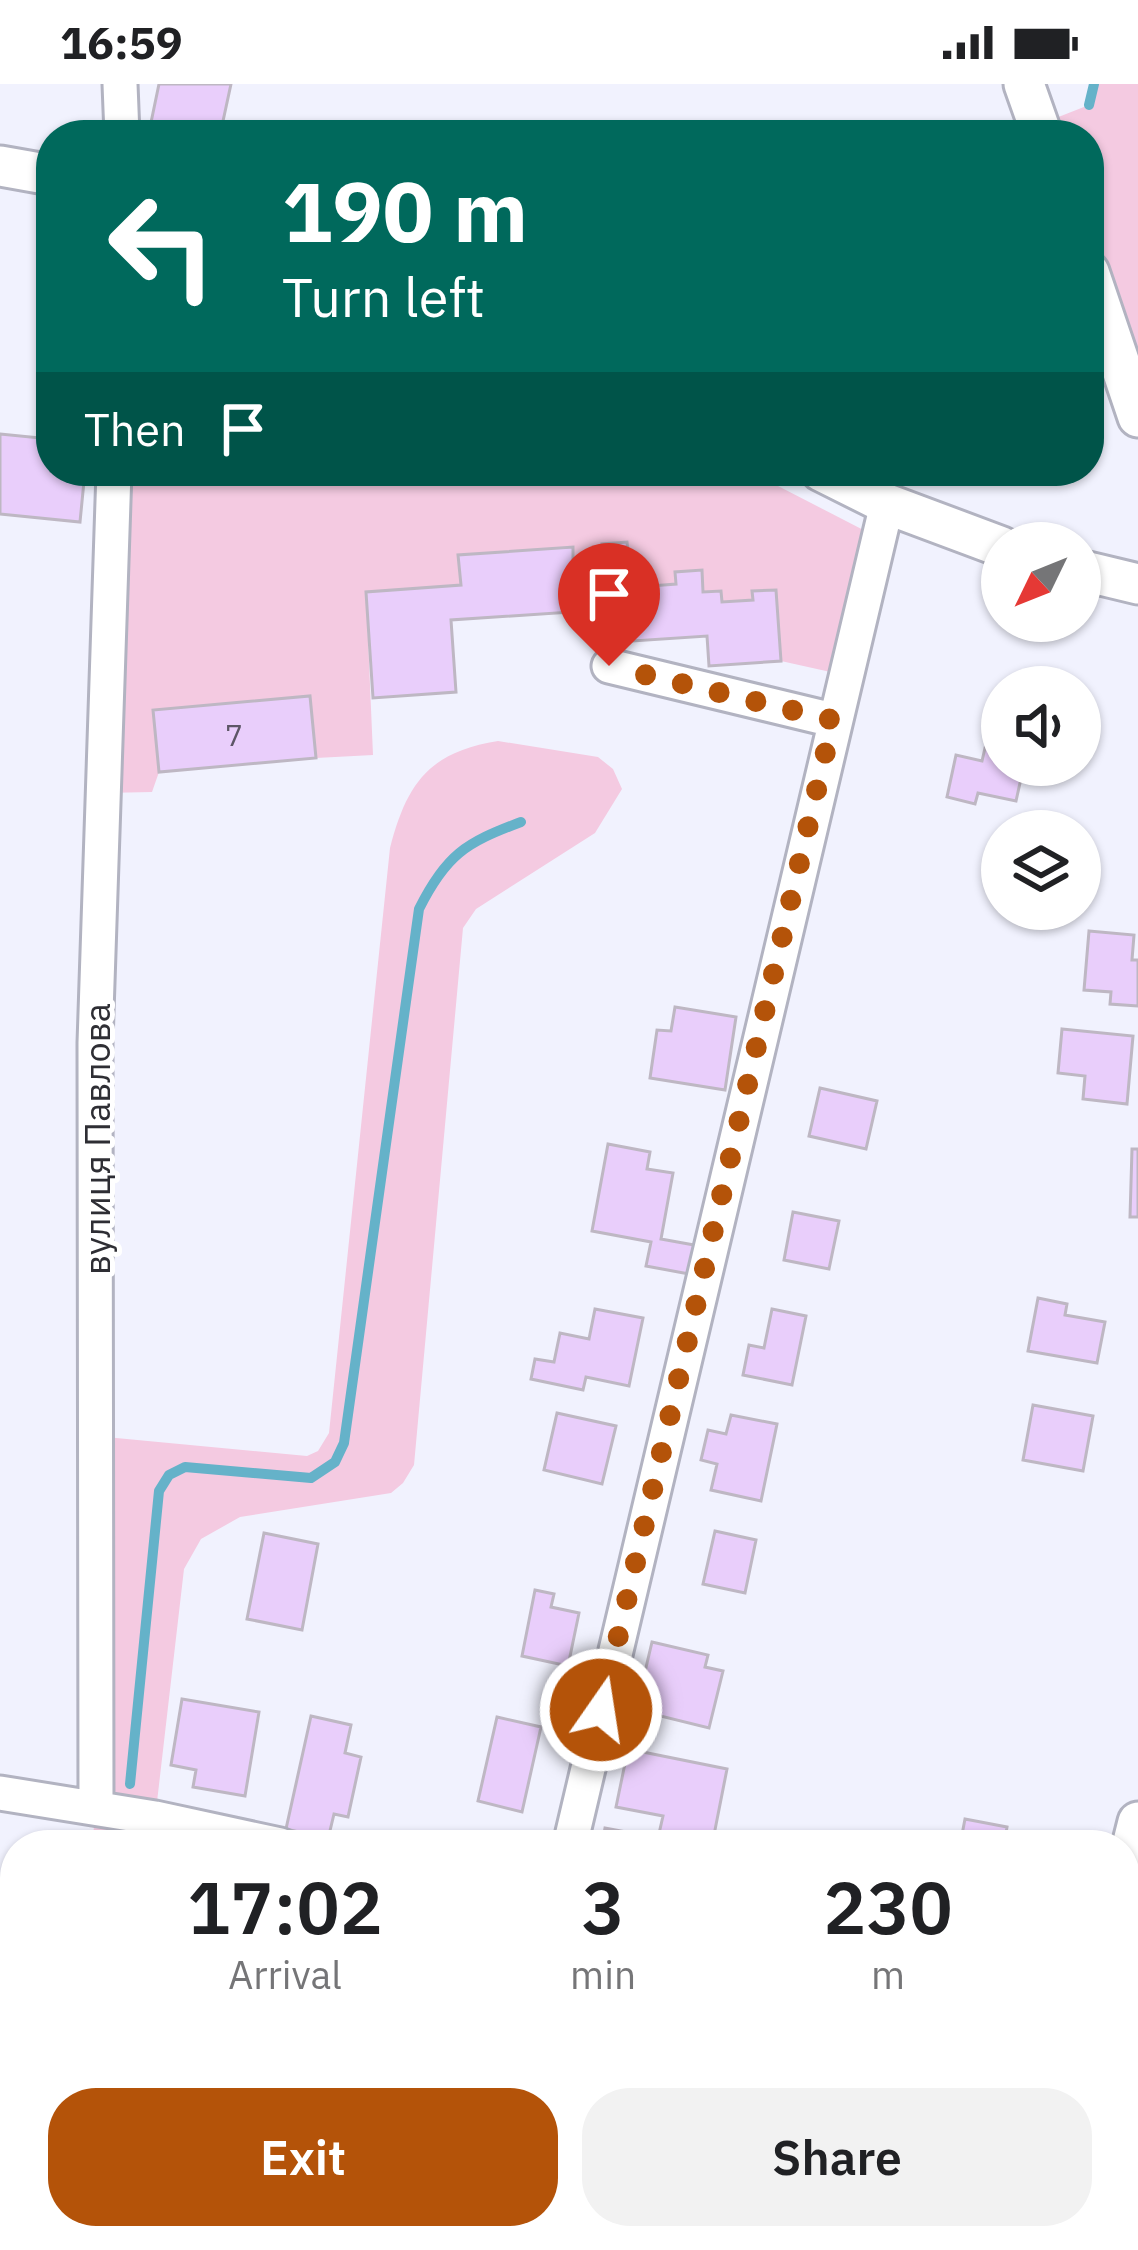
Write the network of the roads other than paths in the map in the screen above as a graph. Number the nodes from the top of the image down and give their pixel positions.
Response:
1 (120, 84) edge
2 (1024, 84) edge
3 (121, 120) edge
4 (1037, 120) edge
5 (0, 166) edge
6 (36, 172) edge
7 (1104, 316) edge
8 (1138, 417) edge
9 (114, 486) edge
10 (851, 486) edge
11 (887, 504) junction
12 (981, 539) edge
13 (1101, 575) edge
14 (1138, 584) edge
15 (609, 666) dead end
16 (833, 720) junction
17 (0, 1793) edge
18 (96, 1808) junction
19 (205, 1830) edge
20 (573, 1830) edge

1 - 3 street
2 - 4 street
5 - 6 street
7 - 8 street
9 - 18 street, вулиця Павлова
10 - 11 street
11 - 12 street
11 - 16 street
13 - 14 street
15 - 16 street
16 - 20 street
17 - 18 street
18 - 19 street

